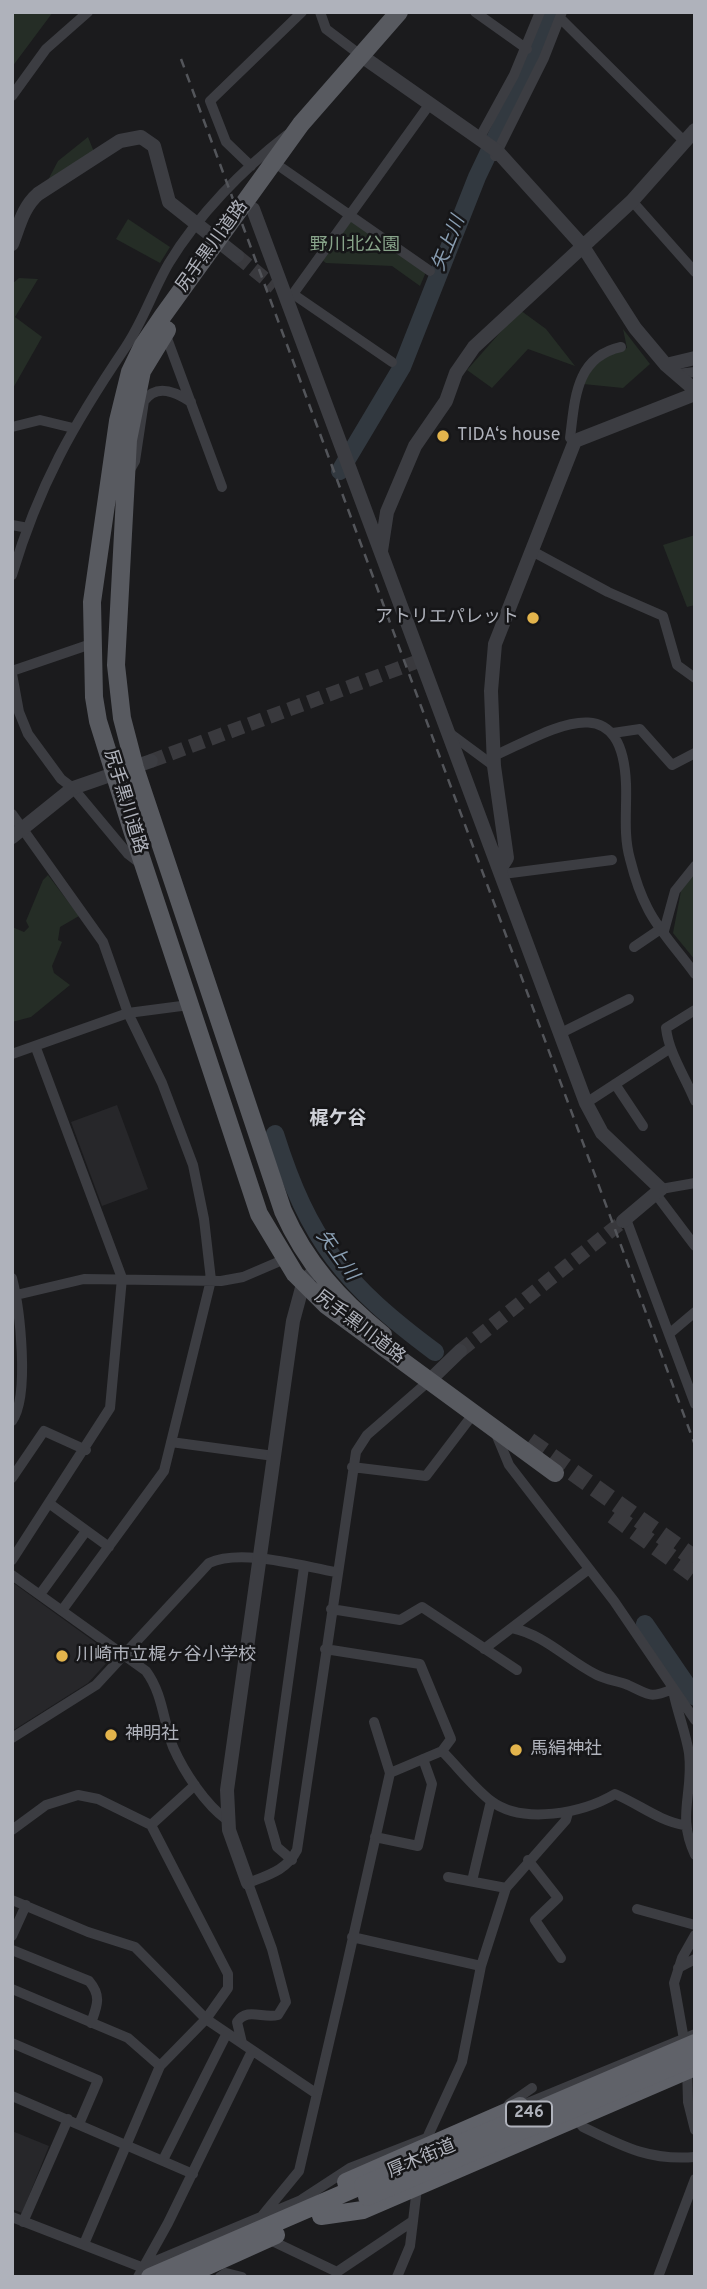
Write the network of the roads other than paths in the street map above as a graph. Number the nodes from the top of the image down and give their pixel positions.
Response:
1 (88, 12) edge
2 (302, 12) edge
3 (320, 12) edge
4 (399, 12) edge
5 (475, 12) edge
6 (541, 12) edge
7 (561, 15) edge
8 (527, 49) junction
9 (363, 57) junction
10 (12, 96) edge
11 (429, 105) junction
12 (301, 124) junction
13 (695, 130) edge
14 (479, 139) junction
15 (685, 142) junction
16 (496, 154) junction
17 (251, 166) junction
18 (282, 168) junction
19 (632, 201) junction
20 (253, 209) junction
21 (349, 216) junction
22 (198, 226) junction
23 (12, 244) edge
24 (582, 245) junction
25 (227, 248) junction
26 (430, 271) dead end
27 (695, 272) edge
28 (275, 287) tunnel mouth
29 (290, 295) junction
30 (165, 332) junction
31 (621, 347) dead end
32 (694, 361) edge
33 (392, 362) dead end
34 (111, 365) junction
35 (671, 369) junction
36 (130, 372) junction
37 (695, 392) edge
38 (191, 402) junction
39 (12, 427) edge
40 (73, 428) junction
41 (570, 438) dead end
42 (127, 475) junction
43 (222, 486) dead end
44 (12, 525) edge
45 (28, 528) junction
46 (532, 551) junction
47 (381, 552) junction
48 (12, 575) edge
49 (91, 644) junction
50 (12, 673) edge
51 (695, 678) edge
52 (448, 732) junction
53 (613, 733) junction
54 (695, 753) edge
55 (494, 761) junction
56 (143, 764) junction
57 (114, 774) junction
58 (73, 788) junction
59 (12, 814) edge
60 (18, 833) edge
61 (612, 860) dead end
62 (144, 866) junction
63 (695, 866) edge
64 (502, 872) junction
65 (663, 930) junction
66 (634, 947) dead end
67 (695, 974) edge
68 (629, 999) dead end
69 (189, 1005) junction
70 (695, 1010) edge
71 (128, 1013) junction
72 (559, 1034) junction
73 (37, 1048) junction
74 (669, 1049) junction
75 (12, 1054) edge
76 (615, 1084) junction
77 (695, 1101) edge
78 (586, 1104) junction
79 (643, 1126) dead end
80 (695, 1183) edge
81 (658, 1191) junction
82 (624, 1220) joint
83 (695, 1246) edge
84 (285, 1259) junction
85 (315, 1269) junction
86 (12, 1278) edge
87 (122, 1278) junction
88 (211, 1280) junction
89 (303, 1284) junction
90 (14, 1295) edge
91 (695, 1312) edge
92 (669, 1334) junction
93 (460, 1351) tunnel mouth
94 (433, 1377) junction
95 (695, 1404) edge
96 (474, 1413) junction
97 (12, 1421) edge
98 (493, 1428) junction
99 (529, 1441) tunnel mouth
100 (171, 1442) junction
101 (86, 1450) junction
102 (274, 1456) junction
103 (352, 1467) junction
104 (555, 1473) dead end
105 (12, 1478) edge
106 (50, 1504) junction
107 (86, 1531) junction
108 (109, 1547) junction
109 (12, 1560) edge
110 (260, 1560) junction
111 (303, 1567) junction
112 (589, 1569) junction
113 (336, 1572) junction
114 (12, 1575) edge
115 (41, 1593) junction
116 (63, 1609) junction
117 (331, 1609) junction
118 (512, 1628) junction
119 (326, 1649) junction
120 (484, 1649) junction
121 (124, 1654) junction
122 (517, 1670) dead end
123 (673, 1689) junction
124 (695, 1720) edge
125 (374, 1722) dead end
126 (12, 1738) edge
127 (442, 1751) junction
128 (423, 1759) junction
129 (390, 1773) junction
130 (195, 1785) junction
131 (491, 1801) junction
132 (568, 1813) junction
133 (228, 1820) junction
134 (151, 1825) junction
135 (684, 1825) junction
136 (12, 1830) edge
137 (375, 1837) junction
138 (695, 1855) edge
139 (292, 1860) junction
140 (528, 1860) junction
141 (448, 1877) dead end
142 (472, 1881) junction
143 (247, 1883) junction
144 (506, 1888) junction
145 (12, 1900) edge
146 (26, 1905) junction
147 (637, 1909) dead end
148 (695, 1925) edge
149 (695, 1935) edge
150 (12, 1936) edge
151 (352, 1937) junction
152 (12, 1950) edge
153 (561, 1958) dead end
154 (695, 1959) edge
155 (481, 1966) junction
156 (678, 1968) junction
157 (12, 1989) edge
158 (206, 2019) junction
159 (91, 2022) junction
160 (227, 2033) junction
161 (692, 2039) edge
162 (12, 2043) edge
163 (242, 2043) junction
164 (253, 2051) junction
165 (692, 2065) edge
166 (160, 2066) junction
167 (532, 2088) dead end
168 (317, 2094) junction
169 (12, 2096) edge
170 (519, 2103) junction
171 (68, 2119) junction
172 (577, 2120) junction
173 (79, 2124) junction
174 (455, 2127) dead end
175 (695, 2130) edge
176 (535, 2137) junction
177 (126, 2144) junction
178 (695, 2157) edge
179 (163, 2160) junction
180 (193, 2174) junction
181 (695, 2179) edge
182 (417, 2188) junction
183 (365, 2191) junction
184 (320, 2210) junction
185 (12, 2217) edge
186 (260, 2218) junction
187 (413, 2221) junction
188 (23, 2222) junction
189 (268, 2239) junction
190 (84, 2244) junction
191 (142, 2273) edge
192 (192, 2275) edge
193 (220, 2277) edge
194 (242, 2277) edge
195 (397, 2277) edge
196 (658, 2277) edge

1 - 10 street
2 - 17 street
3 - 9 street
4 - 9 main road, 尻手黒川道路
5 - 8 street
6 - 8 street
7 - 15 street
7 - 16 street
8 - 14 street
9 - 11 street
9 - 12 main road, 尻手黒川道路
9 - 18 main road, 尻手黒川道路
11 - 14 street
11 - 21 street
12 - 17 street
12 - 25 main road, 尻手黒川道路
13 - 15 street
14 - 16 street
15 - 19 street
16 - 24 street
17 - 22 street
18 - 20 main road, 尻手黒川道路
18 - 21 street
19 - 24 street
19 - 27 street
20 - 25 main road, 尻手黒川道路
20 - 29 street
21 - 26 street
21 - 29 street
22 - 23 street
22 - 25 street
22 - 34 street
24 - 35 street
24 - 47 street
25 - 30 main road, 尻手黒川道路
25 - 36 main road, 尻手黒川道路
28 - 29 street
29 - 33 street
29 - 47 street
30 - 38 street
30 - 42 main road, 尻手黒川道路
31 - 41 street
32 - 35 street
34 - 36 street
34 - 40 street
35 - 37 street
36 - 49 main road, 尻手黒川道路
37 - 46 street
38 - 42 street
38 - 43 street
39 - 40 street
40 - 45 street
42 - 56 main road, 尻手黒川道路
44 - 45 street
45 - 48 street
46 - 51 street
46 - 55 street
47 - 52 street
49 - 50 street
49 - 57 main road, 尻手黒川道路
50 - 58 street
52 - 55 street
52 - 64 street
53 - 54 street
53 - 55 street
53 - 65 street
55 - 64 street
56 - 57 street
56 - 85 main road, 尻手黒川道路
57 - 58 street
57 - 62 main road, 尻手黒川道路
58 - 60 street
58 - 62 street
59 - 60 street
60 - 71 street
61 - 64 street
62 - 69 main road, 尻手黒川道路
63 - 65 street
64 - 72 street
65 - 66 street
65 - 67 street
68 - 72 street
69 - 71 street
69 - 84 main road, 尻手黒川道路
70 - 74 street
71 - 73 street
71 - 88 street
72 - 78 street
73 - 75 street
73 - 87 street
74 - 76 street
74 - 77 street
76 - 78 street
76 - 79 street
78 - 81 street
80 - 81 street
81 - 82 street
81 - 83 street
82 - 92 street
84 - 88 street
84 - 89 main road, 尻手黒川道路
85 - 89 street
85 - 94 main road, 尻手黒川道路
86 - 90 street
87 - 88 street
87 - 90 street
87 - 101 street
88 - 100 street
89 - 94 main road, 尻手黒川道路
89 - 102 street
90 - 97 street
91 - 92 street
92 - 95 street
93 - 94 street
94 - 96 main road, 尻手黒川道路
94 - 99 main road, 尻手黒川道路
94 - 103 street
96 - 98 main road, 尻手黒川道路
96 - 103 street
98 - 104 main road, 尻手黒川道路
98 - 112 street
100 - 102 street
100 - 108 street
101 - 105 street
101 - 106 street
102 - 110 street
103 - 113 street
106 - 107 street
106 - 109 street
107 - 108 street
107 - 115 street
108 - 116 street
110 - 111 street
110 - 121 street
110 - 133 street
111 - 113 street
111 - 139 street
112 - 118 street
112 - 123 street
113 - 117 street
114 - 115 street
115 - 116 street
116 - 121 street
117 - 119 street
117 - 120 street
118 - 120 street
118 - 123 street
119 - 127 street
119 - 139 street
120 - 122 street
121 - 126 street
121 - 130 street
123 - 124 street
123 - 135 street
125 - 129 street
127 - 128 street
127 - 131 street
128 - 129 street
128 - 137 street
129 - 137 street
130 - 133 street
130 - 134 street
131 - 132 street
131 - 142 street
132 - 135 street
132 - 140 street
133 - 143 street
134 - 136 street
134 - 158 street
135 - 138 street
137 - 151 street
139 - 143 street
140 - 144 street
140 - 153 street
141 - 142 street
142 - 144 street
143 - 163 street
144 - 155 street
145 - 146 street
146 - 150 street
146 - 158 street
147 - 148 street
149 - 156 street
151 - 155 street
151 - 168 street
152 - 159 street
154 - 156 street
155 - 186 street
156 - 161 street
157 - 159 street
158 - 160 street
158 - 166 street
159 - 166 street
160 - 163 street
160 - 179 street
161 - 165 street
161 - 170 street
161 - 183 highway, 厚木街道 / 246, bridge
162 - 173 street
163 - 164 street
164 - 168 street
164 - 180 street
165 - 172 highway
165 - 175 street
165 - 183 highway, 厚木街道 / 246, bridge
166 - 177 street
167 - 170 street
168 - 186 street
169 - 171 street
170 - 174 street
170 - 176 street
170 - 184 highway
171 - 173 street
171 - 188 street
172 - 176 highway
172 - 178 street
173 - 177 street
176 - 182 highway
177 - 179 street
177 - 190 street
179 - 180 street
180 - 191 street
181 - 196 street
182 - 184 highway
182 - 187 street
183 - 184 highway, 厚木街道 / 246
184 - 189 highway, 厚木街道 / 246
184 - 191 highway, 厚木街道 / 246
185 - 188 street
186 - 191 street
187 - 189 street
187 - 195 street
188 - 190 street
189 - 192 highway, 厚木街道 / 246
190 - 191 street
193 - 194 street

